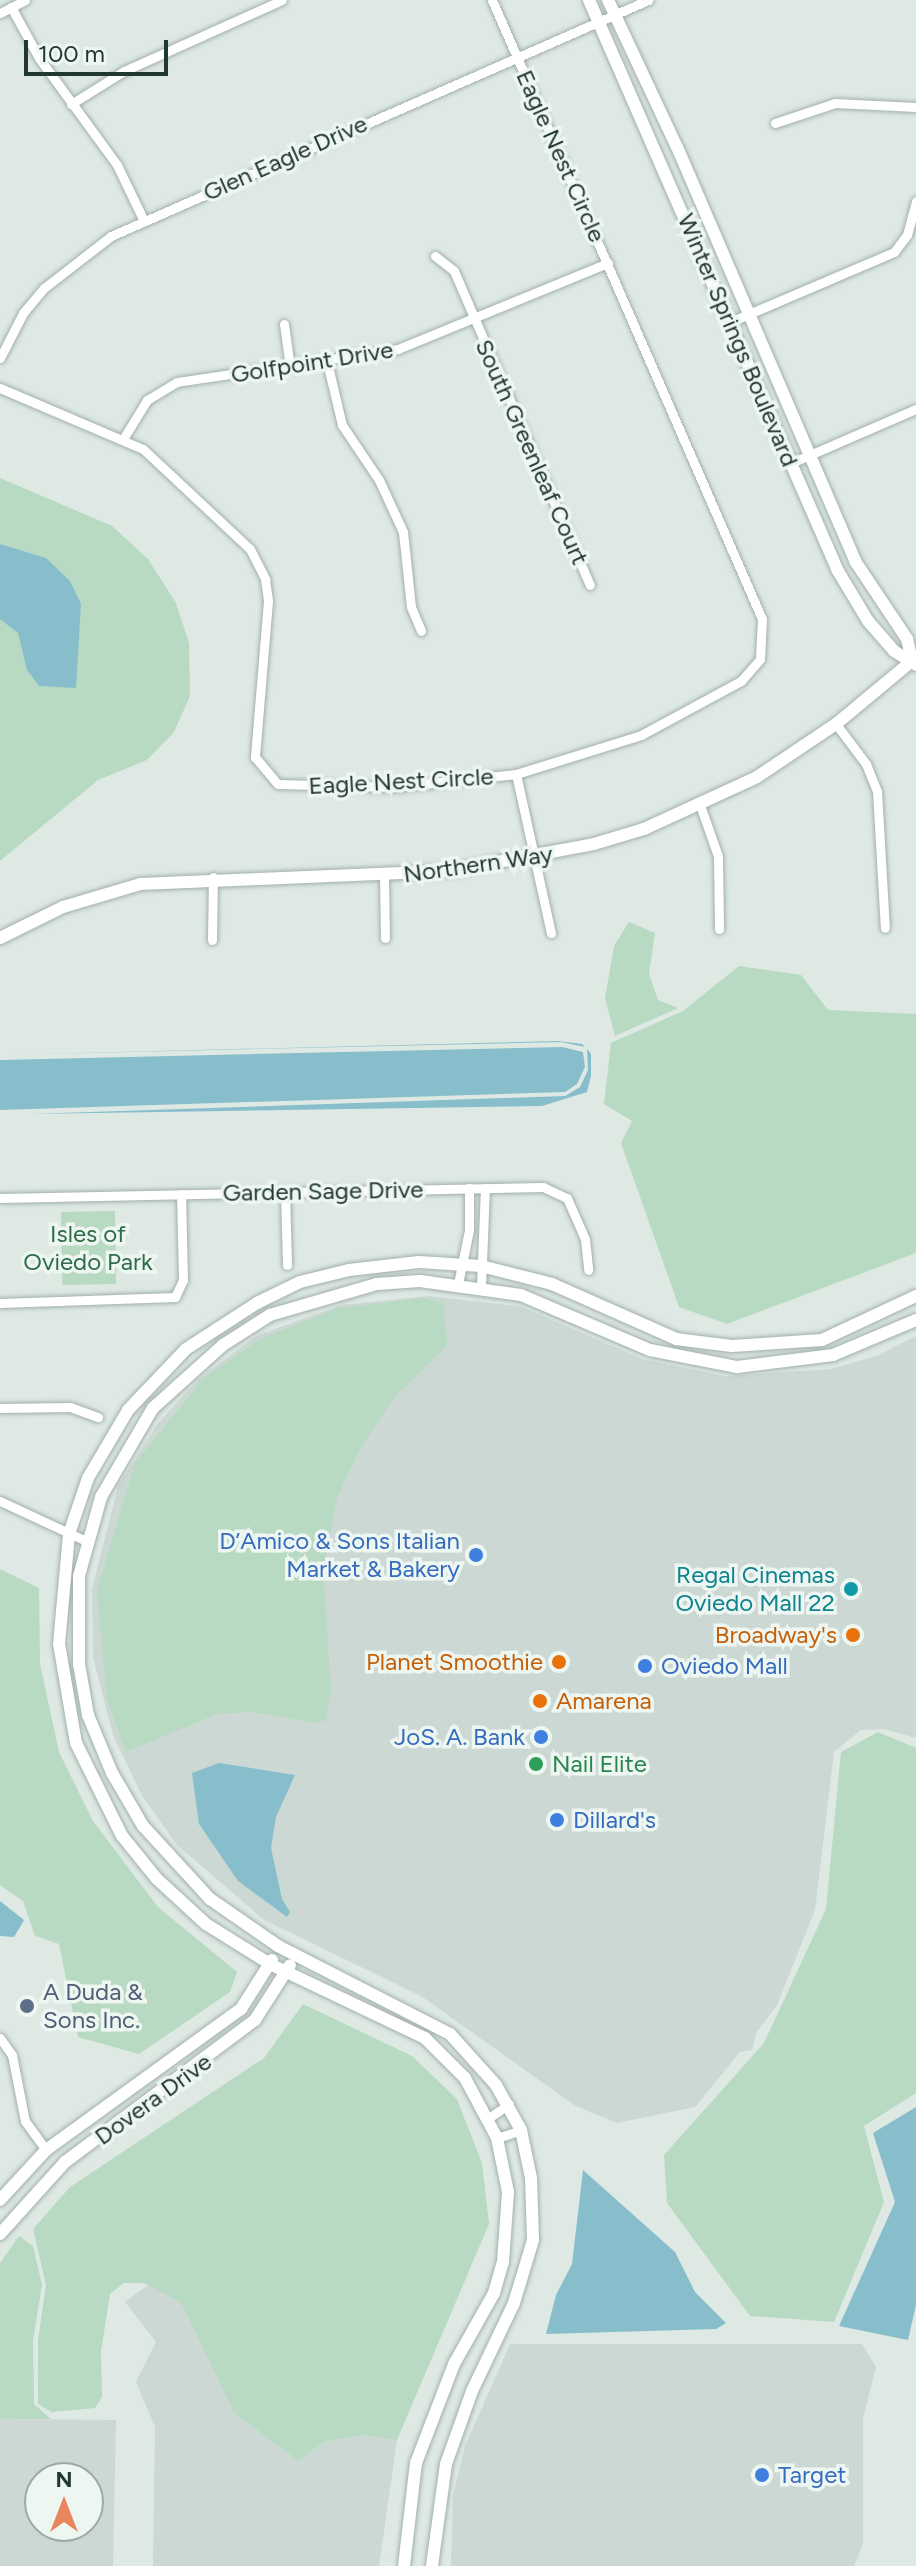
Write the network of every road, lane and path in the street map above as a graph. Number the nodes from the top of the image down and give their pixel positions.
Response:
1 (25, 0) edge
2 (282, 0) edge
3 (492, 0) edge
4 (589, 0) edge
5 (608, 0) edge
6 (648, 0) edge
7 (11, 7) junction
8 (0, 13) edge
9 (615, 14) junction
10 (598, 22) junction
11 (518, 56) junction
12 (71, 104) junction
13 (916, 107) edge
14 (775, 123) dead end
15 (916, 201) edge
16 (143, 219) junction
17 (435, 256) dead end
18 (608, 263) junction
19 (749, 313) junction
20 (474, 320) junction
21 (730, 322) junction
22 (284, 324) dead end
23 (0, 358) edge
24 (327, 362) junction
25 (290, 367) junction
26 (0, 388) edge
27 (916, 409) edge
28 (123, 439) junction
29 (809, 456) junction
30 (791, 463) junction
31 (590, 585) dead end
32 (421, 631) dead end
33 (914, 663) edge
34 (836, 724) junction
35 (516, 774) junction
36 (700, 805) junction
37 (537, 858) junction
38 (384, 876) junction
39 (213, 877) junction
40 (885, 928) dead end
41 (719, 929) dead end
42 (551, 933) dead end
43 (0, 938) edge
44 (385, 938) dead end
45 (212, 940) dead end
46 (469, 1188) junction
47 (485, 1188) junction
48 (285, 1192) junction
49 (181, 1194) junction
50 (0, 1198) edge
51 (469, 1230) junction
52 (484, 1232) junction
53 (462, 1264) junction
54 (287, 1265) dead end
55 (481, 1266) junction
56 (588, 1270) dead end
57 (458, 1284) junction
58 (481, 1287) junction
59 (916, 1296) edge
60 (0, 1303) edge
61 (916, 1320) edge
62 (0, 1408) edge
63 (98, 1417) dead end
64 (0, 1501) edge
65 (69, 1534) junction
66 (86, 1541) junction
67 (278, 1946) junction
68 (295, 1954) junction
69 (270, 1964) junction
70 (287, 1971) junction
71 (0, 2038) edge
72 (509, 2104) junction
73 (490, 2117) junction
74 (521, 2130) junction
75 (497, 2138) junction
76 (46, 2150) junction
77 (0, 2200) edge
78 (0, 2234) edge
79 (404, 2566) edge
80 (432, 2566) edge

1 - 7 street
2 - 12 street
3 - 11 street, Eagle Nest Circle
4 - 10 street, Winter Springs Boulevard
5 - 9 street, Winter Springs Boulevard
6 - 9 street, Glen Eagle Drive
7 - 8 street
7 - 12 street
9 - 10 street, Glen Eagle Drive
9 - 19 street, Winter Springs Boulevard
10 - 11 street, Glen Eagle Drive
10 - 21 street, Winter Springs Boulevard
11 - 16 street, Glen Eagle Drive
11 - 18 street, Eagle Nest Circle
12 - 16 street
13 - 14 street
15 - 19 street
16 - 23 street, Glen Eagle Drive
17 - 20 street, South Greenleaf Court
18 - 20 street, Golfpoint Drive
18 - 35 street, Eagle Nest Circle
19 - 21 street
19 - 29 street, Winter Springs Boulevard
20 - 24 street, Golfpoint Drive
20 - 31 street, South Greenleaf Court
21 - 30 street, Winter Springs Boulevard
22 - 25 street
24 - 25 street, Golfpoint Drive
24 - 32 street
25 - 28 street, Golfpoint Drive
26 - 28 street, Eagle Nest Circle
27 - 29 street
28 - 35 street, Eagle Nest Circle
29 - 30 street
29 - 33 street, Winter Springs Boulevard
30 - 33 street, Winter Springs Boulevard
33 - 34 street, Northern Way
34 - 36 street, Northern Way
34 - 40 street
35 - 37 street
36 - 37 street, Northern Way
36 - 41 street
37 - 38 street, Northern Way
37 - 42 street
38 - 39 street, Northern Way
38 - 44 street
39 - 43 street, Northern Way
39 - 45 street
46 - 47 street, Garden Sage Drive
46 - 48 street, Garden Sage Drive
46 - 51 street
47 - 52 street
47 - 56 street, Garden Sage Drive
48 - 49 street, Garden Sage Drive
48 - 54 street
49 - 50 street, Garden Sage Drive
49 - 60 street
51 - 52 street
51 - 53 street
52 - 55 street
53 - 55 street
53 - 57 street
53 - 65 street
55 - 58 street
55 - 59 street
57 - 58 street
57 - 66 street
58 - 61 street
62 - 63 street
64 - 65 street
65 - 66 street
65 - 69 street
66 - 67 street
67 - 68 street
67 - 69 street, Dovera Drive
68 - 70 street, Dovera Drive
68 - 72 street
69 - 70 street
69 - 76 street, Dovera Drive
70 - 73 street
70 - 78 street, Dovera Drive
71 - 76 street
72 - 73 street
72 - 74 street
73 - 75 street
74 - 75 street
74 - 80 street
75 - 79 street
76 - 77 street, Dovera Drive

